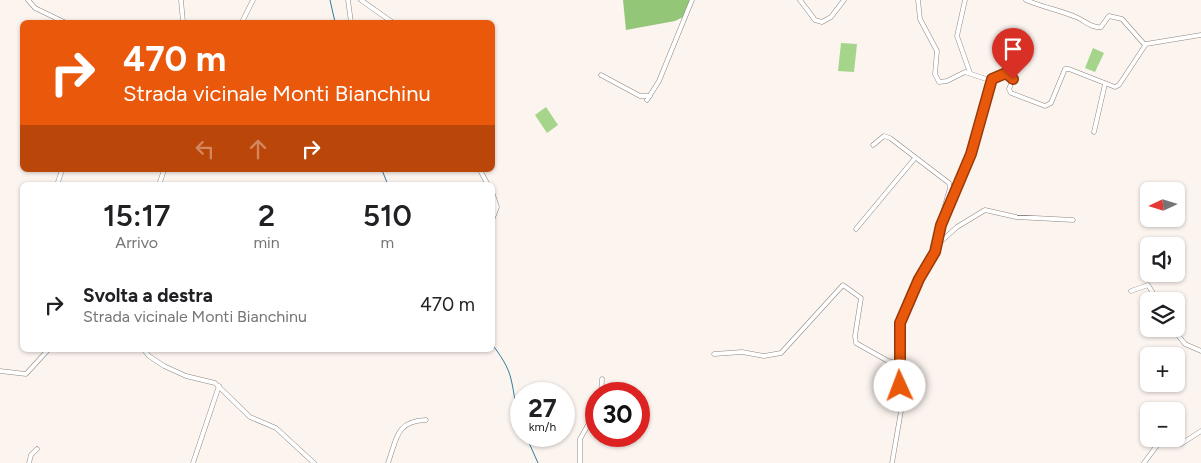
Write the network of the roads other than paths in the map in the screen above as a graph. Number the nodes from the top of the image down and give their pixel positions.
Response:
1 (28, 0) edge
2 (181, 0) edge
3 (253, 0) edge
4 (348, 0) edge
5 (361, 0) edge
6 (692, 0) edge
7 (800, 0) edge
8 (844, 0) edge
9 (918, 0) edge
10 (965, 0) edge
11 (1026, 0) edge
12 (60, 20) edge
13 (183, 20) edge
14 (243, 20) edge
15 (351, 20) edge
16 (389, 20) edge
17 (1201, 34) edge
18 (1145, 44) junction
19 (970, 73) junction
20 (601, 75) dead end
21 (992, 79) junction
22 (1105, 84) junction
23 (1094, 132) dead end
24 (873, 145) dead end
25 (915, 158) junction
26 (1073, 220) dead end
27 (856, 229) dead end
28 (936, 246) junction
29 (935, 252) junction
30 (1131, 290) dead end
31 (1152, 292) edge
32 (1179, 337) edge
33 (1201, 351) edge
34 (46, 352) edge
35 (146, 352) edge
36 (714, 354) dead end
37 (899, 364) junction
38 (0, 371) edge
39 (219, 386) junction
40 (426, 420) dead end
41 (585, 430) edge
42 (1201, 431) edge
43 (37, 449) dead end
44 (309, 461) edge
45 (29, 463) edge
46 (193, 463) edge
47 (314, 463) edge
48 (388, 463) edge
49 (580, 463) edge
50 (892, 463) edge
51 (1144, 463) edge

1 - 12 street
2 - 13 street
3 - 14 street
4 - 15 street
5 - 16 street
6 - 20 street
7 - 8 street
9 - 19 street
10 - 19 street
11 - 18 street
17 - 18 street
18 - 22 street
19 - 21 street
21 - 22 street
21 - 28 street
22 - 23 street
24 - 25 street
25 - 27 street
25 - 29 street
26 - 28 street
28 - 29 street
29 - 37 street
30 - 31 street
32 - 33 street
34 - 38 street
35 - 39 street
36 - 37 street
37 - 50 street
39 - 44 street
39 - 46 street
40 - 48 street
41 - 49 street
42 - 51 street
43 - 45 street
44 - 47 street

